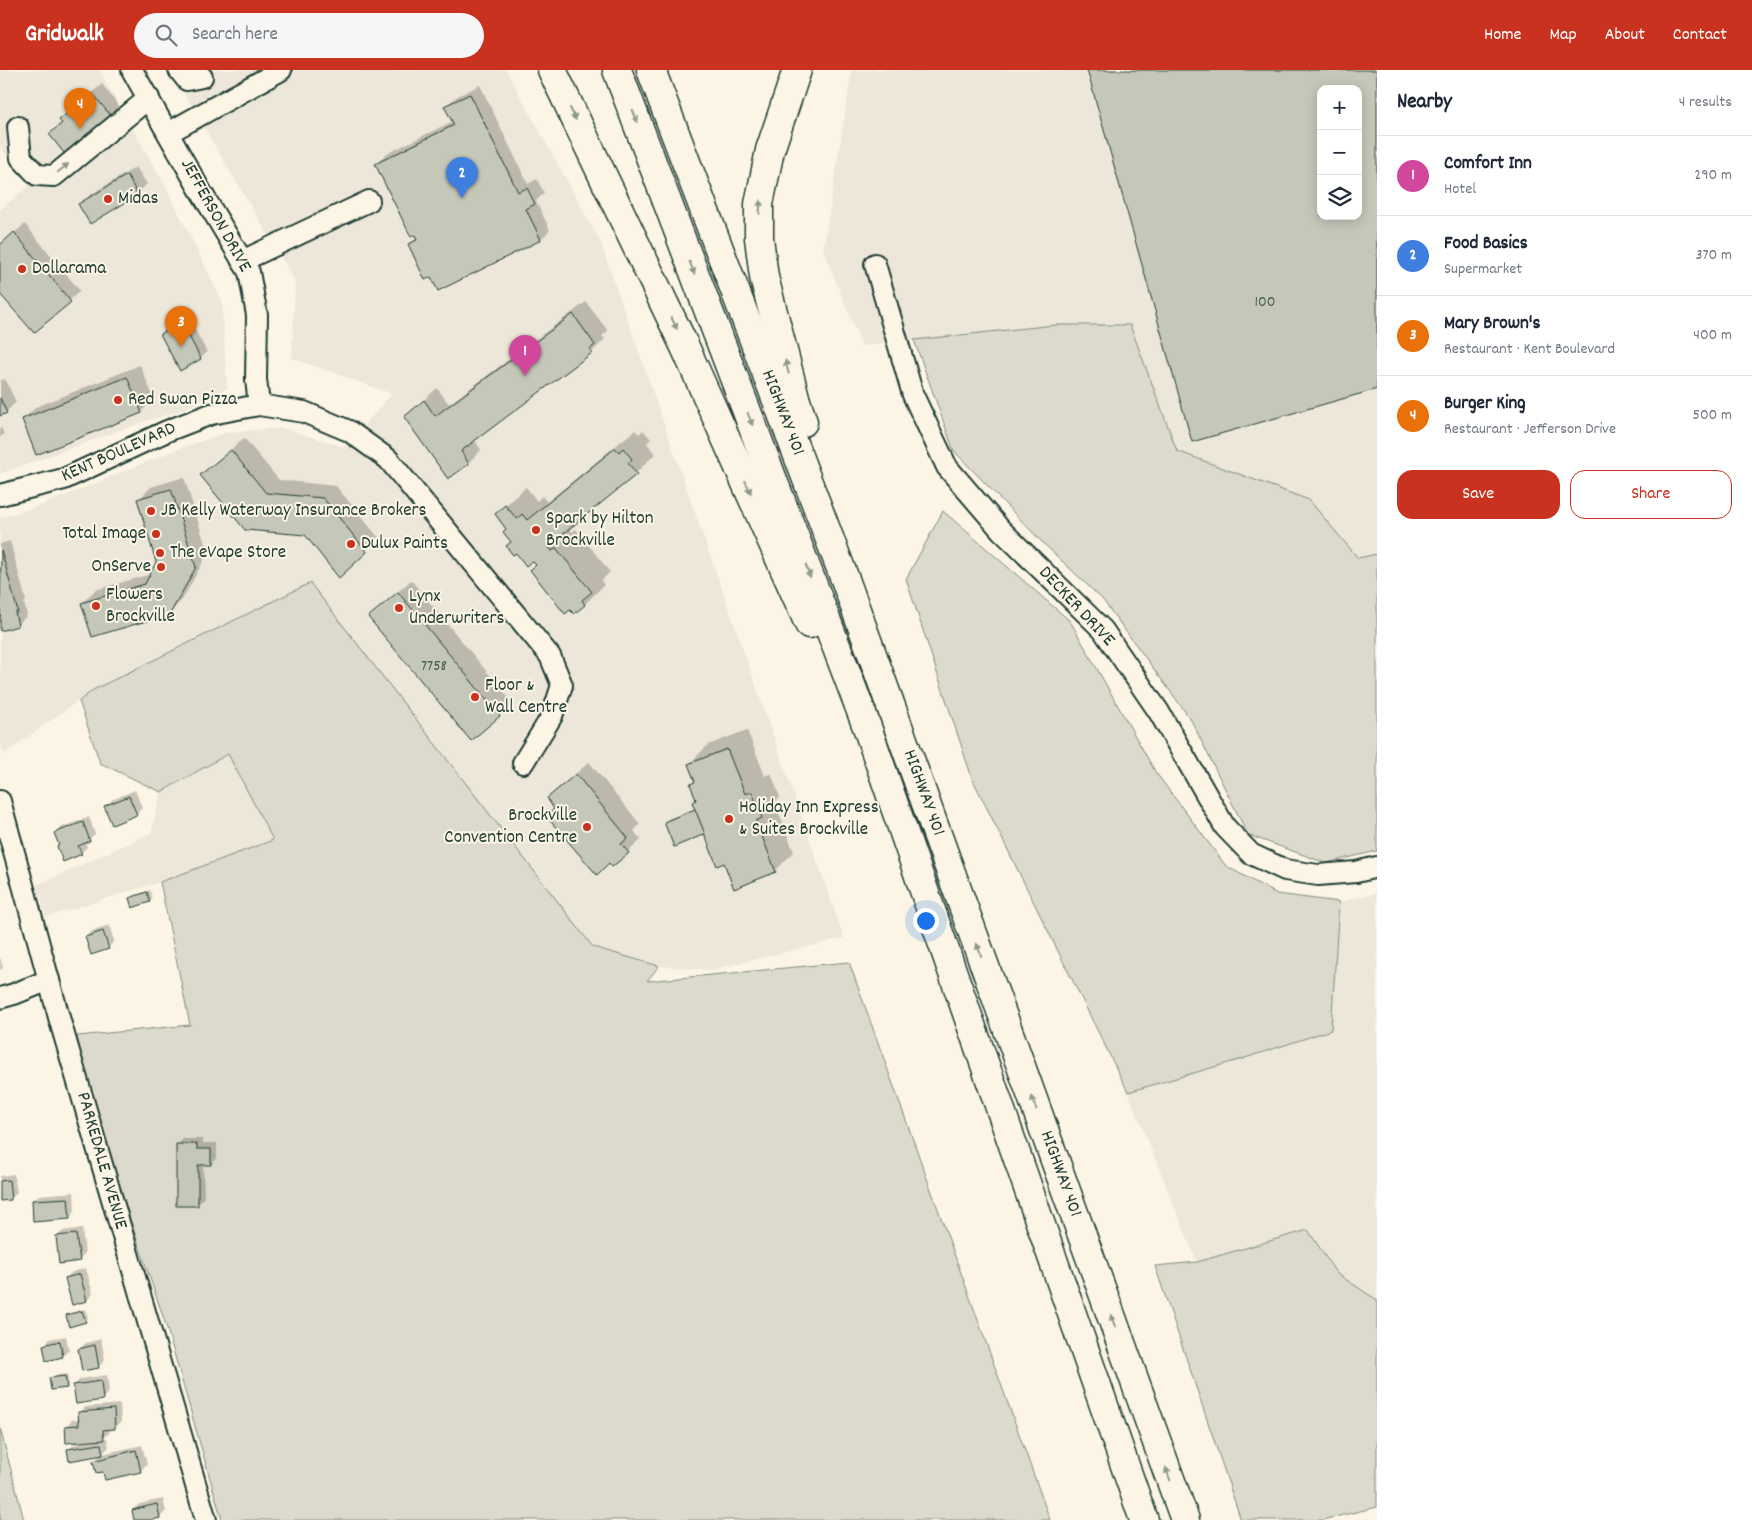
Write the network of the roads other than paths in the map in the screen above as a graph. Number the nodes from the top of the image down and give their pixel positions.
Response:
1 (132, 70) edge
2 (179, 70) edge
3 (281, 70) edge
4 (552, 70) edge
5 (617, 70) edge
6 (651, 70) edge
7 (798, 70) edge
8 (202, 77) dead end
9 (149, 98) junction
10 (18, 127) dead end
11 (168, 133) junction
12 (369, 201) dead end
13 (242, 261) junction
14 (875, 264) dead end
15 (258, 405) junction
16 (0, 496) edge
17 (846, 582) junction
18 (867, 727) junction
19 (522, 763) dead end
20 (0, 801) edge
21 (1377, 867) edge
22 (49, 980) junction
23 (0, 998) edge
24 (206, 1520) edge
25 (1144, 1520) edge
26 (1185, 1520) edge

1 - 9 street, JEFFERSON DRIVE
2 - 8 street
3 - 11 street
4 -> 18 highway
5 -> 18 highway, HIGHWAY 401
6 - 17 highway, HIGHWAY 401
17 -> 7 highway
10 -> 9 street
9 - 11 street, JEFFERSON DRIVE
11 - 13 street, JEFFERSON DRIVE
12 - 13 street
13 - 15 street, JEFFERSON DRIVE
14 - 21 street, DECKER DRIVE
15 - 16 street, KENT BOULEVARD
15 - 19 street, KENT BOULEVARD
26 -> 17 highway, HIGHWAY 401
18 - 25 highway, HIGHWAY 401
20 - 22 street, PARKEDALE AVENUE
22 - 23 street
22 - 24 street, PARKEDALE AVENUE

